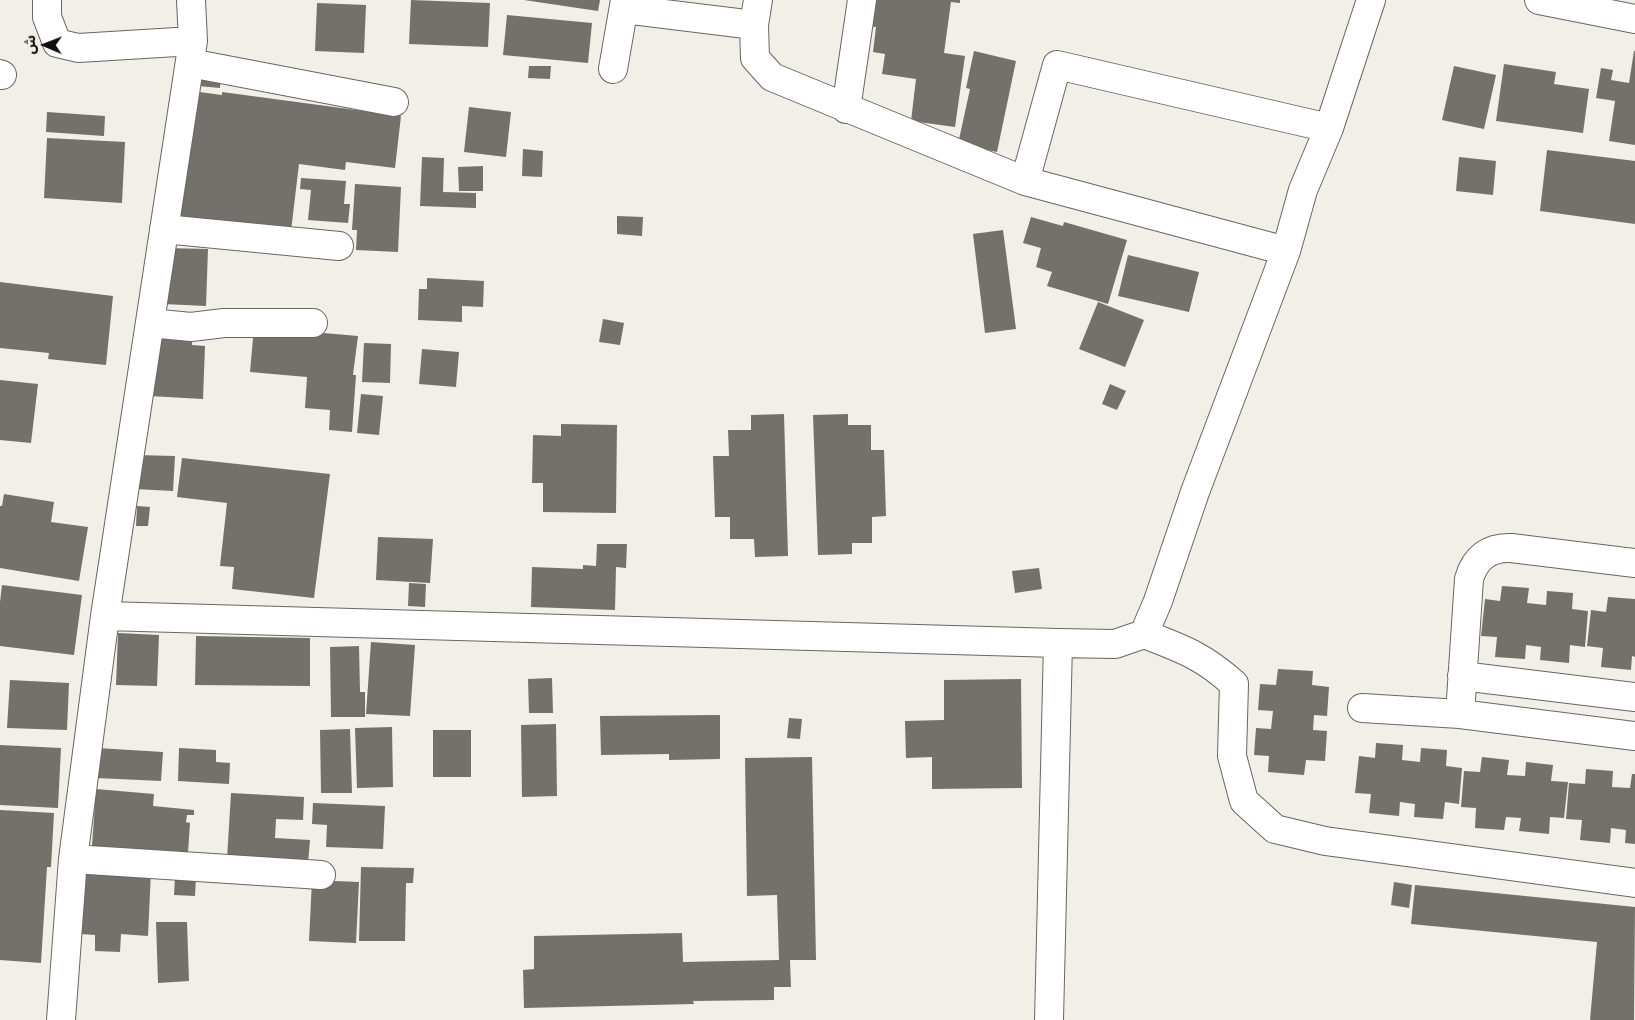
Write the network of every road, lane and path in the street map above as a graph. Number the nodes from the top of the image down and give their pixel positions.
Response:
1 (47, 0) edge
2 (191, 0) edge
3 (862, 0) edge
4 (1370, 0) edge
5 (1539, 0) edge
6 (624, 5) edge
7 (756, 13) edge
8 (1635, 19) edge
9 (192, 52) junction
10 (613, 69) dead end
11 (394, 102) dead end
12 (846, 109) junction
13 (1329, 128) junction
14 (1025, 181) junction
15 (164, 229) junction
16 (340, 246) dead end
17 (1286, 251) junction
18 (313, 322) dead end
19 (150, 323) junction
20 (1635, 563) edge
21 (105, 616) junction
22 (1144, 634) junction
23 (1058, 643) junction
24 (1462, 676) junction
25 (1635, 697) edge
26 (1362, 708) dead end
27 (1460, 714) junction
28 (1635, 736) edge
29 (73, 859) junction
30 (321, 875) dead end
31 (1635, 883) edge
32 (61, 1020) edge
33 (1049, 1020) edge

1 - 9 street
2 - 9 street
3 - 12 street
4 - 13 street
5 - 8 street
6 - 7 street
6 - 10 street
7 - 12 street
9 - 11 street
9 - 15 street
12 - 14 street
13 - 14 street
13 - 17 street
14 - 17 street
15 - 16 street
15 - 19 street
17 - 22 street
18 - 19 street
19 - 21 street
20 - 24 street
21 - 23 street
21 - 29 street
22 - 23 street
22 - 31 street
23 - 33 street
24 - 25 street
24 - 27 street
26 - 27 street
27 - 28 street
29 - 30 street
29 - 32 street

